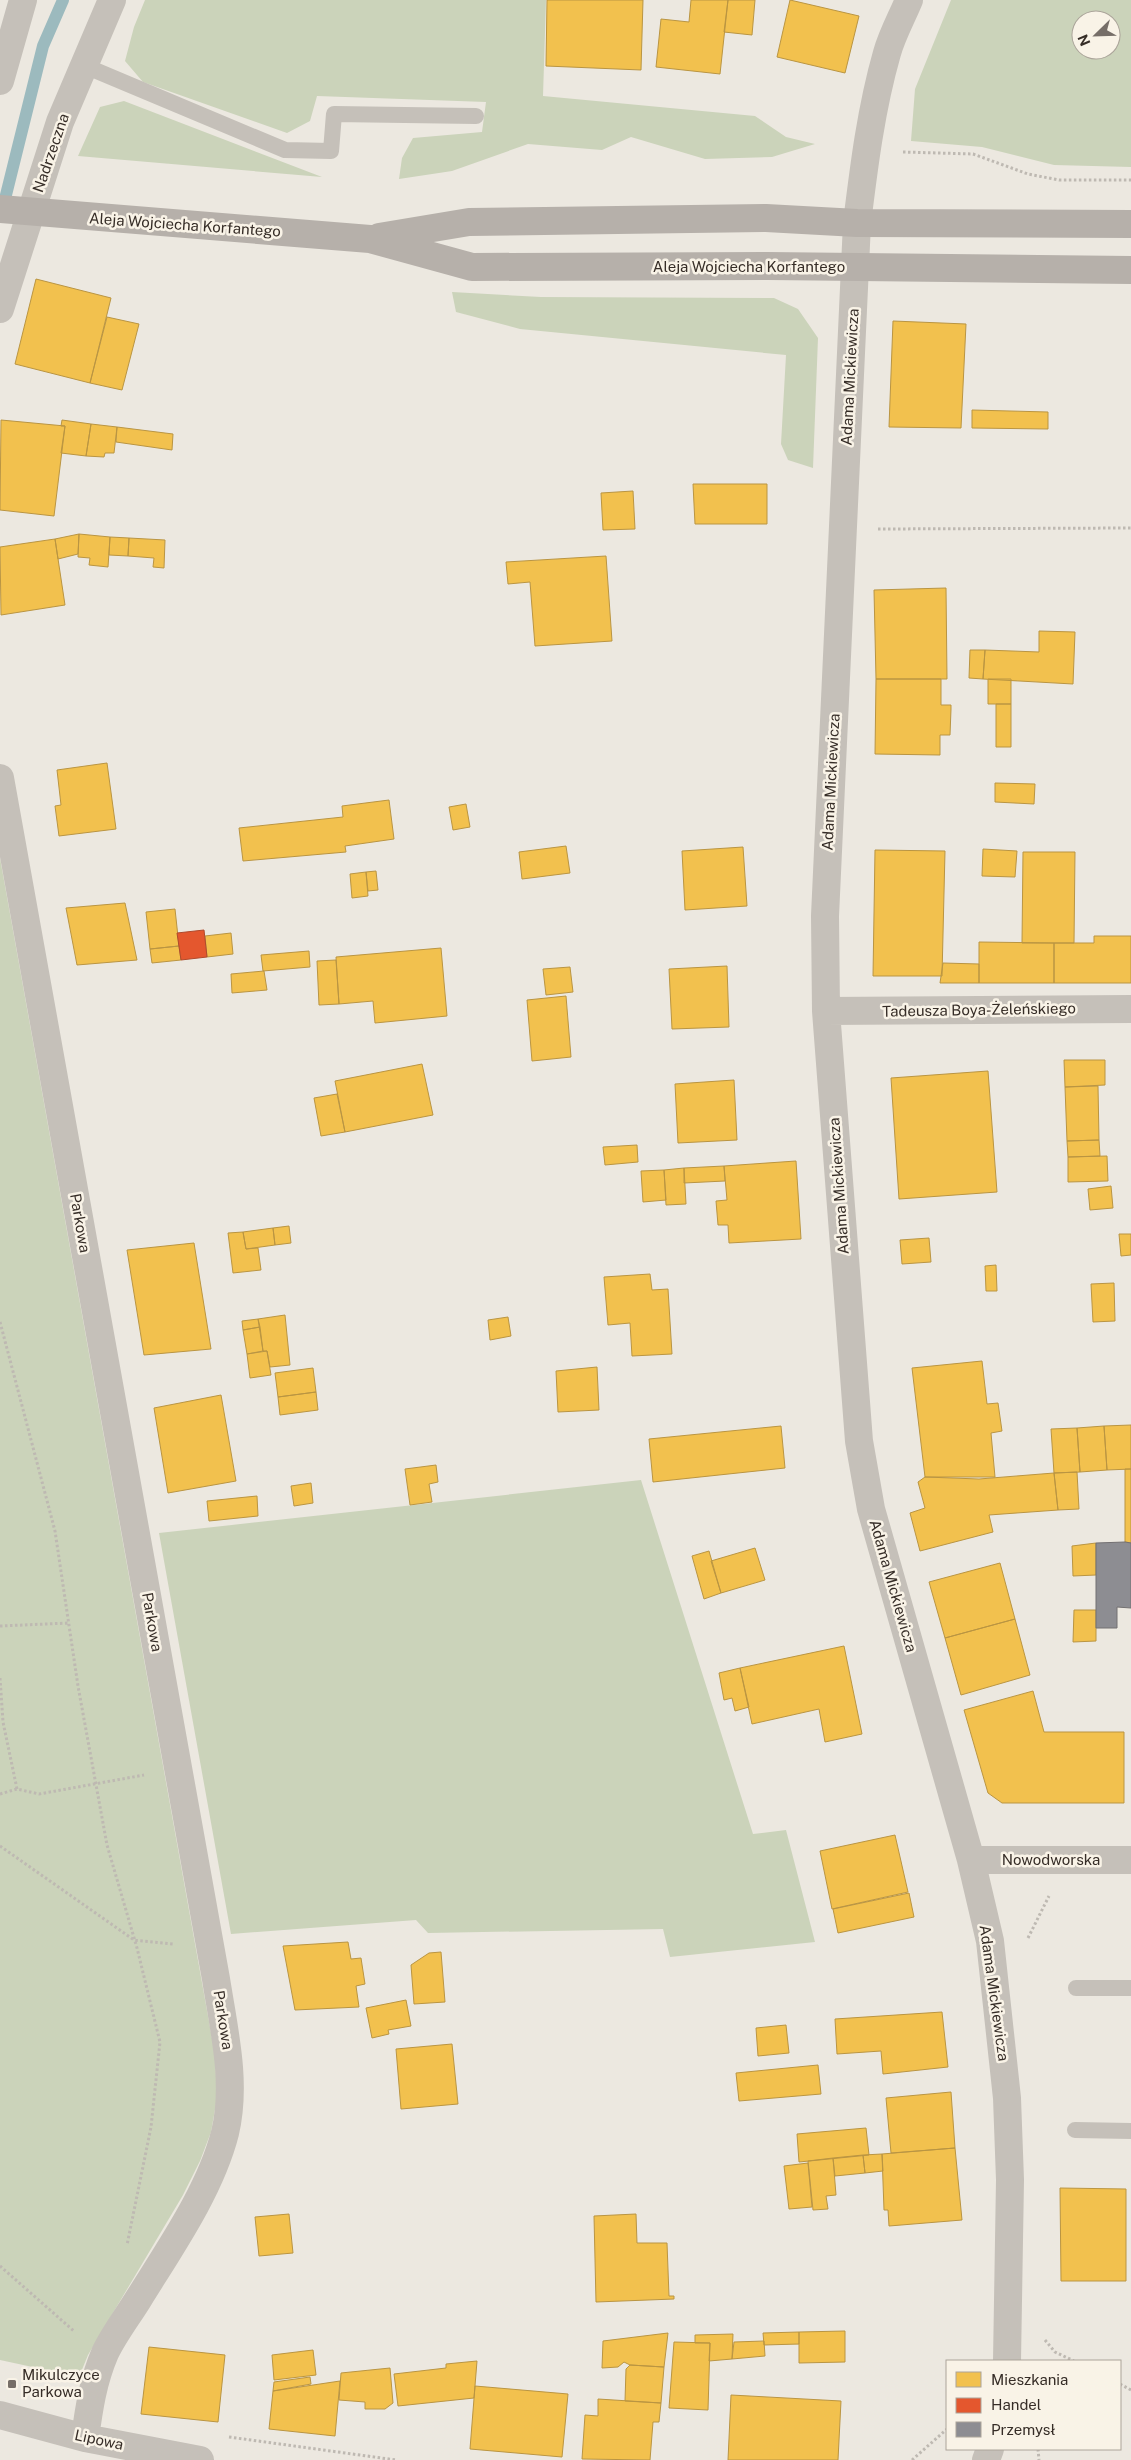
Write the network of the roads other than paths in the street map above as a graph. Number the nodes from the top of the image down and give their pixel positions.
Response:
1 (24, 0) edge
2 (112, 0) edge
3 (909, 0) edge
4 (85, 66) junction
5 (0, 81) edge
6 (476, 116) dead end
7 (0, 209) edge
8 (857, 223) junction
9 (1131, 224) edge
10 (370, 239) junction
11 (855, 267) junction
12 (1131, 270) edge
13 (0, 309) edge
14 (0, 778) edge
15 (1131, 1008) edge
16 (826, 1011) junction
17 (971, 1860) junction
18 (1131, 1860) edge
19 (1076, 1988) dead end
20 (1131, 1988) edge
21 (1075, 2130) dead end
22 (1131, 2131) edge
23 (1007, 2360) edge
24 (0, 2415) edge
25 (85, 2438) junction
26 (200, 2460) edge

1 - 5 street
2 - 4 street, Nadrzeczna
3 - 8 street, Adama Mickiewicza
4 - 6 lane
4 - 13 street, Nadrzeczna
7 - 10 main road, Aleja Wojciecha Korfantego
8 - 9 main road, Aleja Wojciecha Korfantego
8 - 10 main road, Aleja Wojciecha Korfantego
8 - 11 street, Adama Mickiewicza
10 - 11 main road, Aleja Wojciecha Korfantego
11 - 12 main road, Aleja Wojciecha Korfantego
11 - 16 street, Adama Mickiewicza
14 - 25 street, Parkowa
15 - 16 street, Tadeusza Boya-Żeleńskiego
16 - 17 street, Adama Mickiewicza
17 - 18 street, Nowodworska
17 - 23 street, Adama Mickiewicza
19 - 20 lane
21 - 22 lane
24 - 25 street, Lipowa
25 - 26 street, Lipowa

